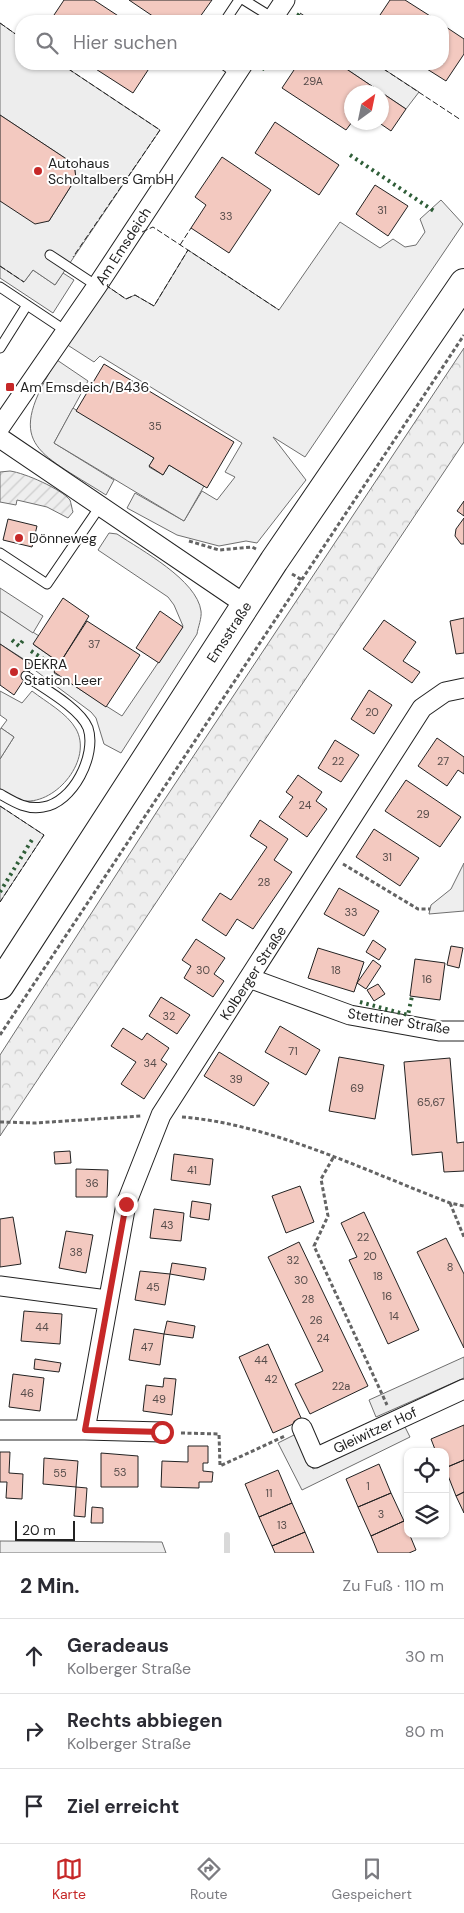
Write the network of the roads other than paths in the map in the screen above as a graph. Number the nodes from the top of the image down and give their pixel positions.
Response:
1 (239, 0) edge
2 (244, 0) edge
3 (285, 0) edge
4 (230, 15) edge
5 (265, 15) edge
6 (275, 15) edge
7 (232, 70) edge
8 (50, 255) dead end
9 (464, 283) edge
10 (97, 286) junction
11 (0, 287) edge
12 (27, 305) junction
13 (66, 331) junction
14 (0, 348) edge
15 (1, 427) edge
16 (101, 504) junction
17 (0, 553) edge
18 (246, 604) junction
19 (26, 676) dead end
20 (464, 688) edge
21 (0, 794) edge
22 (249, 978) junction
23 (0, 985) edge
24 (464, 1031) edge
25 (0, 1286) edge
26 (108, 1300) junction
27 (464, 1389) edge
28 (302, 1428) road end
29 (0, 1430) edge
30 (85, 1430) junction
31 (162, 1432) road end

1 - 4 lane
2 - 5 lane
3 - 6 street
7 - 10 street, Am Emsdeich
8 - 10 lane
9 - 18 main road, Emsstraße
10 - 13 street, Am Emsdeich
11 - 12 lane
12 - 13 lane
12 - 14 lane
13 - 15 street, Am Emsdeich
15 - 16 street, Am Emsdeich
16 - 17 lane
16 - 18 street, Am Emsdeich
18 - 23 main road, Emsstraße
19 - 21 lane
20 - 22 street, Kolberger Straße
22 - 24 street, Stettiner Straße
22 - 26 street, Kolberger Straße
25 - 26 street
26 - 30 street, Kolberger Straße
27 - 28 street, Gleiwitzer Hof
29 - 30 street
30 - 31 street

